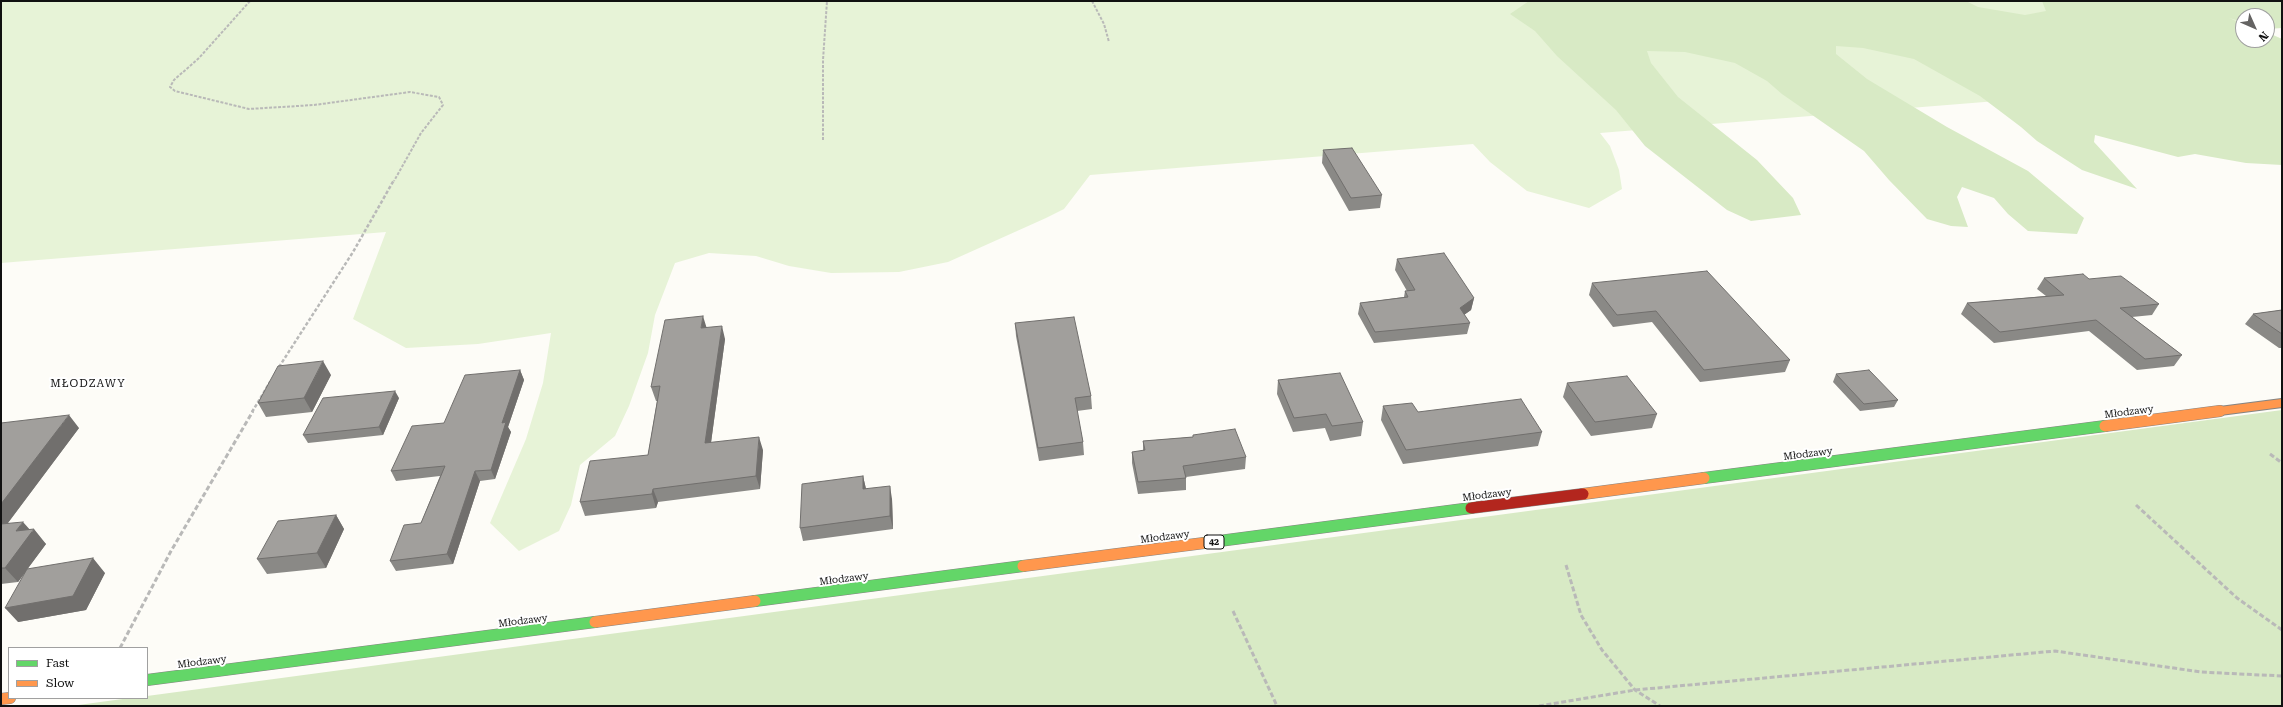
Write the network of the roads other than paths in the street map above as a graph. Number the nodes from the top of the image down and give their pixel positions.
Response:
1 (2282, 403) edge
2 (148, 680) edge

1 - 2 main road, Młodzawy / 42

